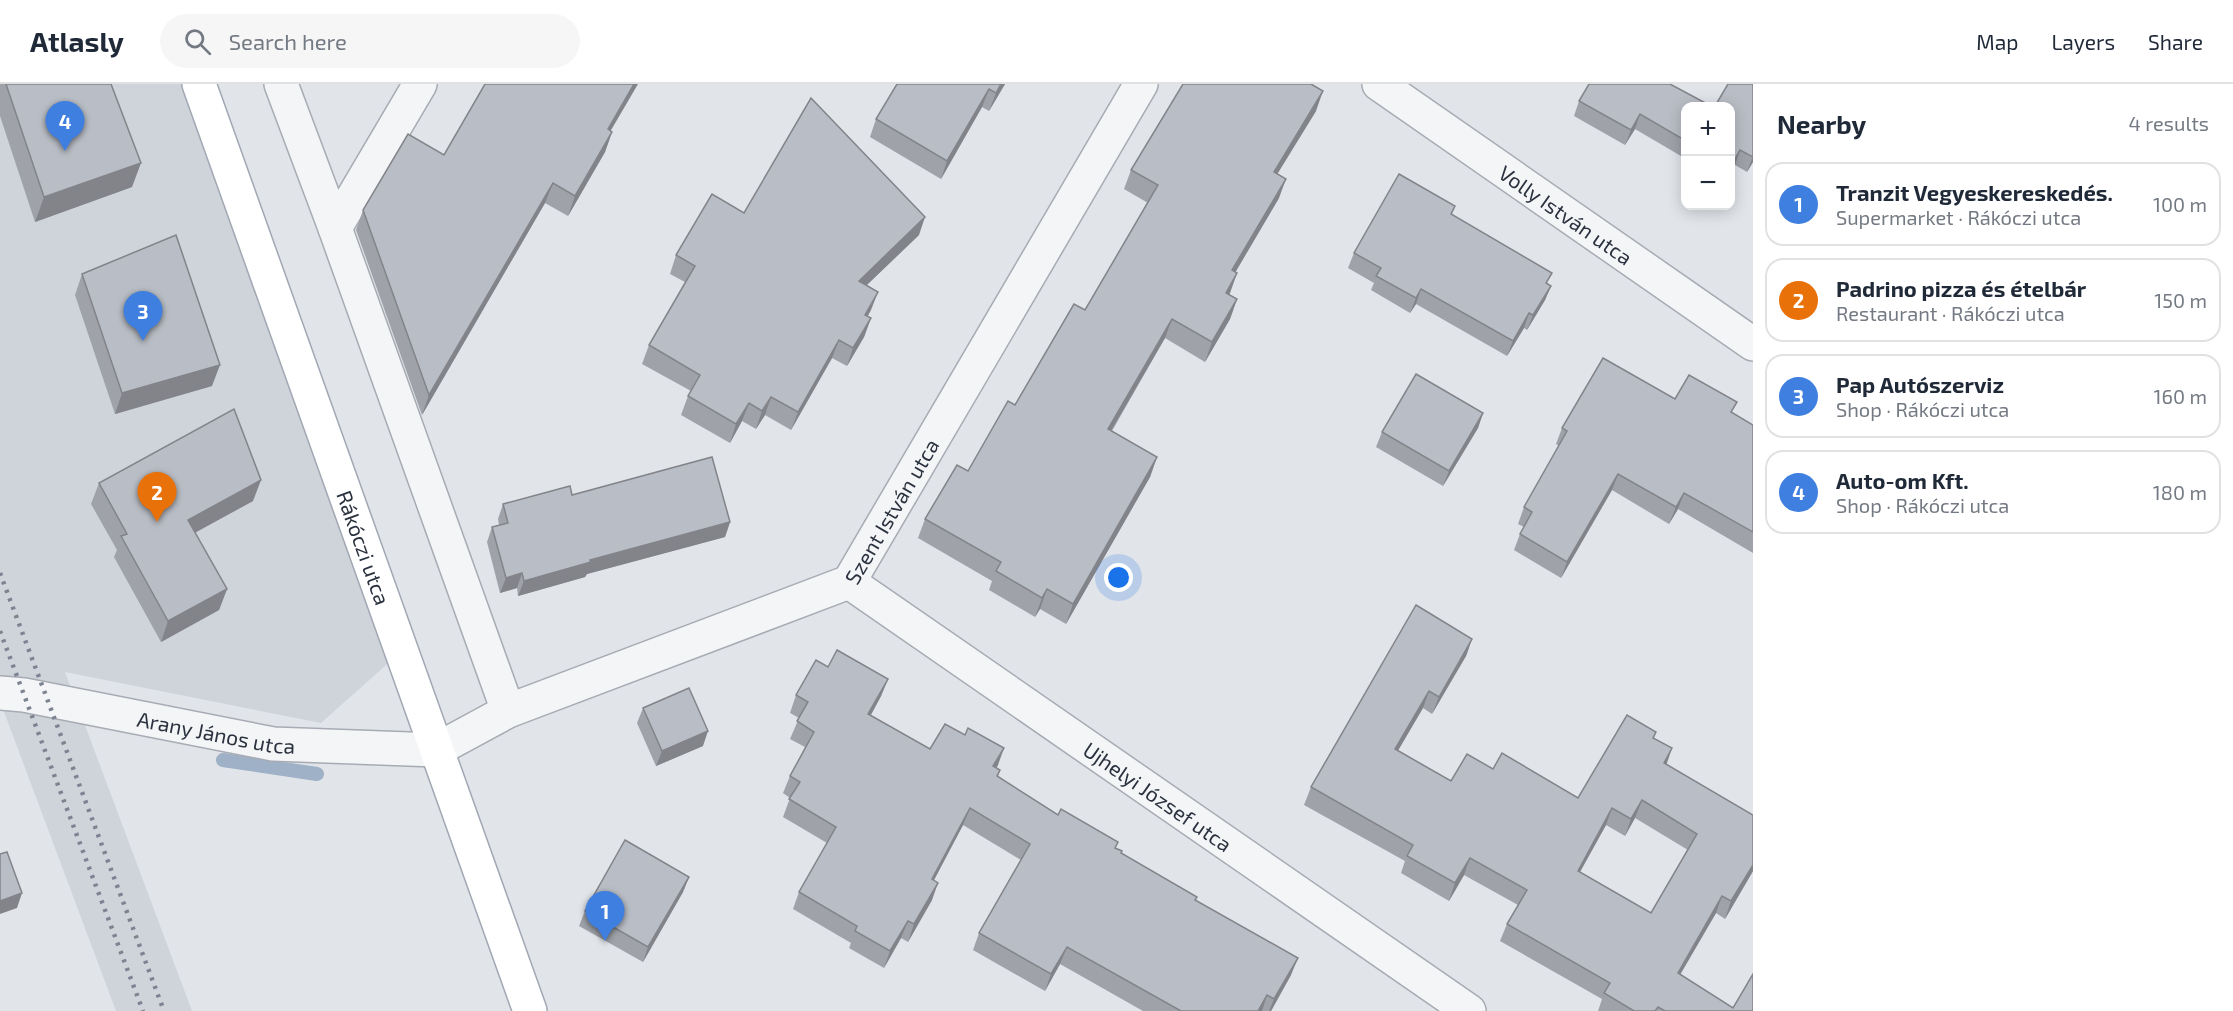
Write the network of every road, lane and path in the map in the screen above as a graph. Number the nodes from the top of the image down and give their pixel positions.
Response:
1 (199, 84) edge
2 (280, 84) edge
3 (420, 84) edge
4 (1141, 84) edge
5 (1379, 84) edge
6 (335, 228) junction
7 (1753, 344) edge
8 (849, 582) junction
9 (0, 693) edge
10 (508, 711) junction
11 (436, 750) junction
12 (531, 1011) edge
13 (1469, 1011) edge

1 - 11 main road, Rákóczi utca
2 - 6 street
3 - 6 street
4 - 8 street, Szent István utca
5 - 7 street, Volly István utca
6 - 10 street
8 - 10 street, Szent István utca
8 - 13 street, Ujhelyi József utca
9 - 11 street, Arany János utca
10 - 11 street, Szent István utca
11 - 12 main road, Rákóczi utca

